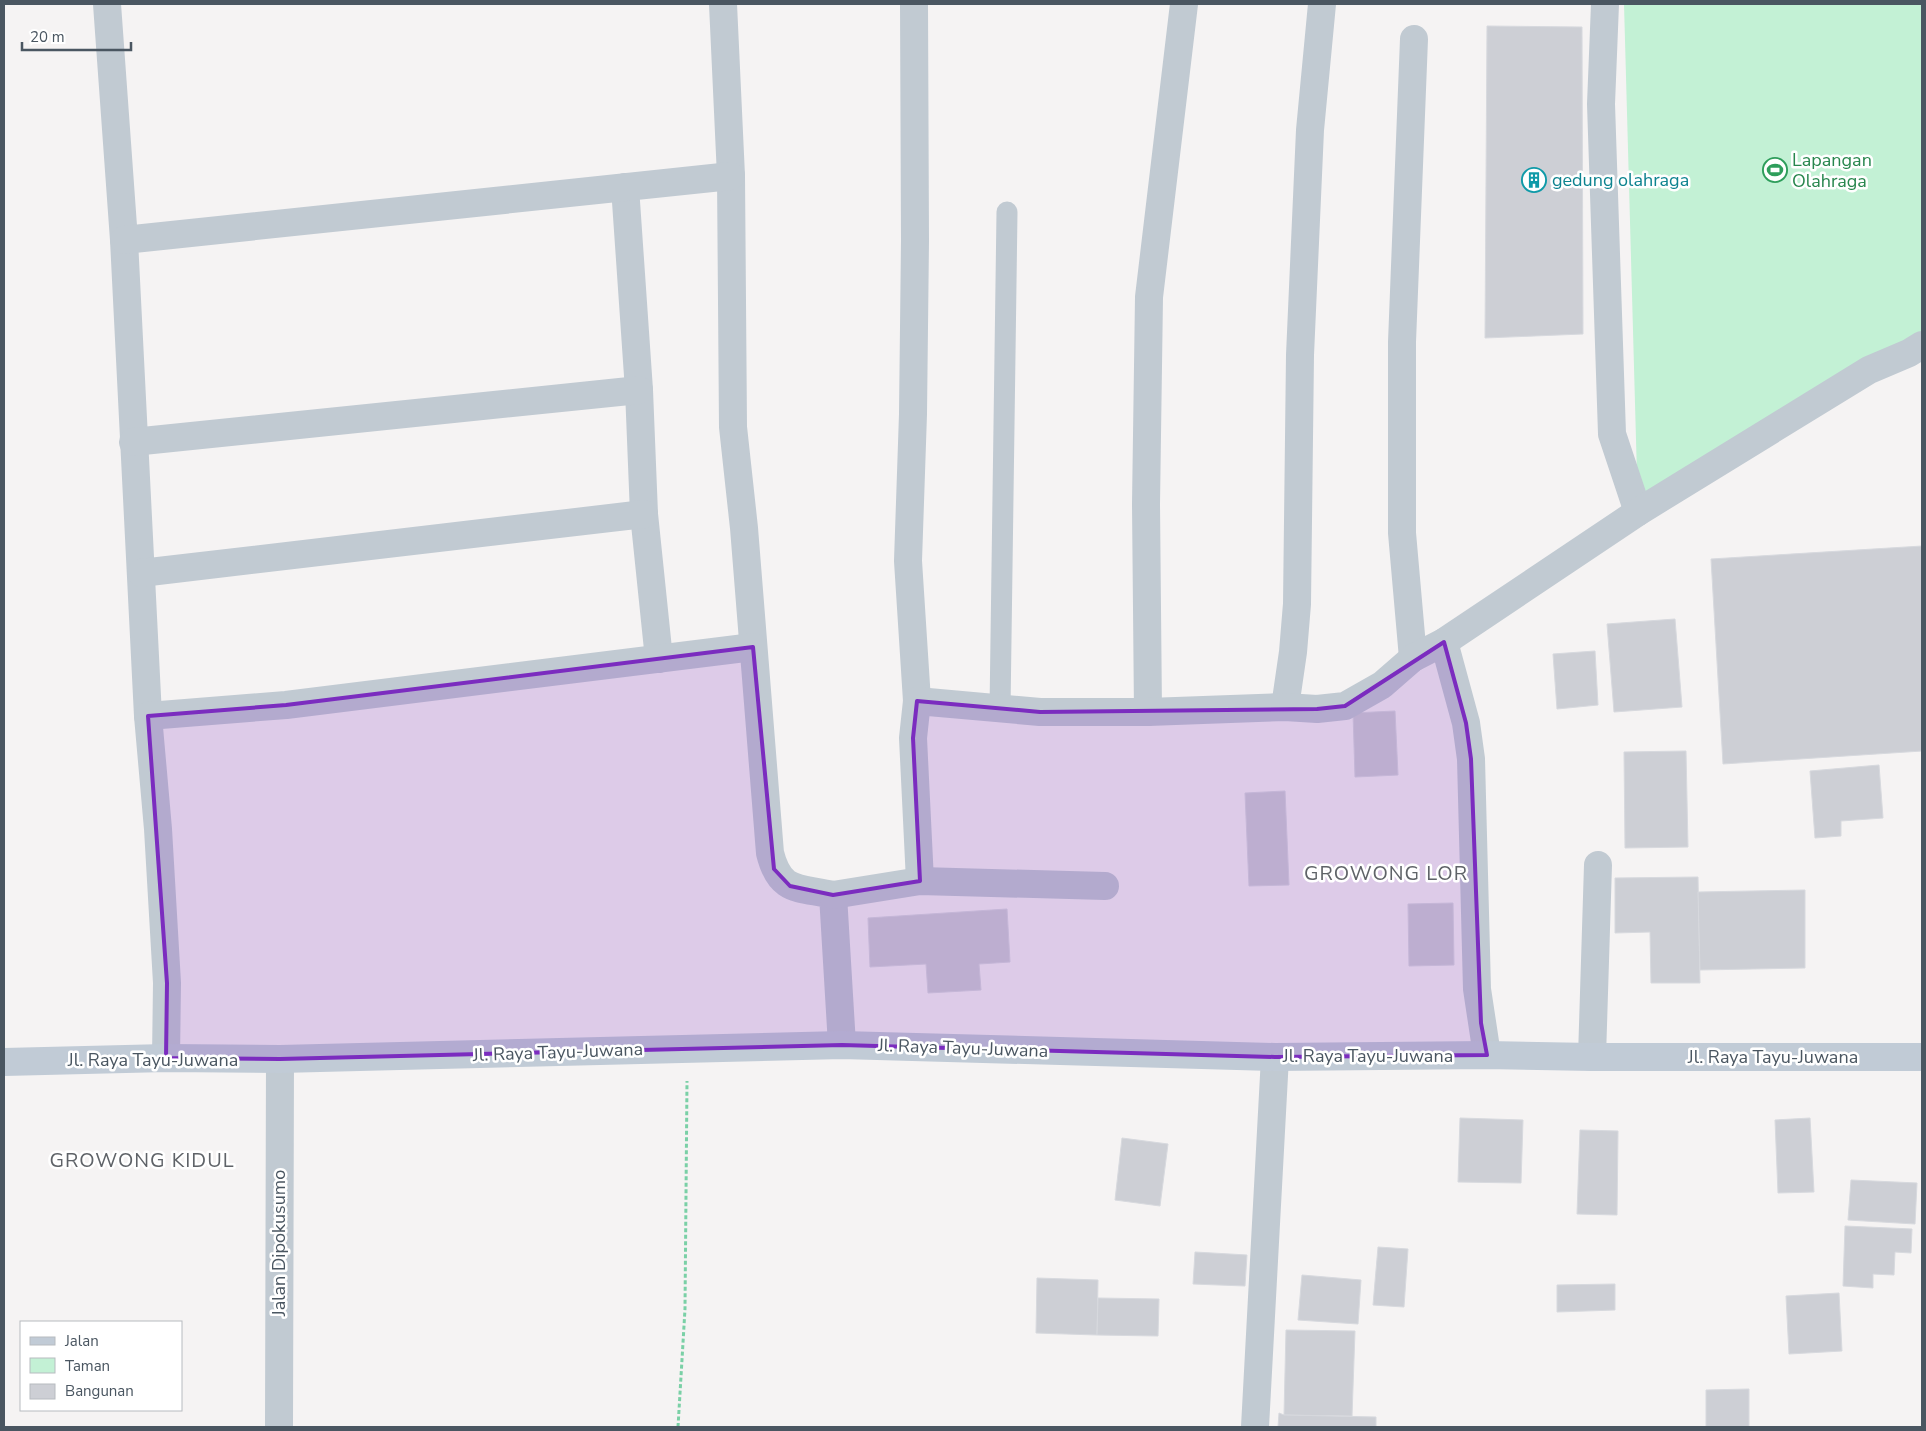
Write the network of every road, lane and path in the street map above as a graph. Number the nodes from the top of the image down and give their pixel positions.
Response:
1 (107, 4) edge
2 (722, 4) edge
3 (914, 4) edge
4 (1184, 4) edge
5 (1322, 4) edge
6 (1605, 4) edge
7 (1414, 39) dead end
8 (730, 176) junction
9 (625, 187) junction
10 (1007, 212) dead end
11 (124, 240) junction
12 (1918, 355) edge
13 (639, 390) junction
14 (133, 442) junction
15 (1638, 512) junction
16 (644, 514) junction
17 (141, 573) junction
18 (1444, 642) junction
19 (753, 647) junction
20 (1413, 658) junction
21 (659, 659) junction
22 (917, 701) junction
23 (1285, 707) junction
24 (1000, 710) junction
25 (1148, 712) junction
26 (148, 716) junction
27 (1598, 865) dead end
28 (920, 881) junction
29 (1104, 886) dead end
30 (833, 895) junction
31 (842, 1045) junction
32 (688, 1048) junction
33 (1487, 1055) junction
34 (1274, 1057) junction
35 (1592, 1057) junction
36 (1922, 1057) edge
37 (166, 1058) junction
38 (280, 1059) junction
39 (4, 1062) edge
40 (279, 1427) edge
41 (678, 1427) edge
42 (1255, 1427) edge

1 - 11 street
2 - 8 street
3 - 22 street
4 - 25 street
5 - 23 street
6 - 15 street
7 - 20 street
8 - 9 street
8 - 19 street
9 - 11 street
9 - 13 street
10 - 24 lane
11 - 14 street
12 - 15 street
13 - 14 street
13 - 16 street
14 - 17 street
15 - 18 street
16 - 17 street
16 - 21 street
17 - 26 street
18 - 20 street
18 - 33 street
19 - 21 street
19 - 30 street
20 - 23 street
21 - 26 street
22 - 24 street
22 - 28 street
23 - 25 street
24 - 25 street
26 - 37 street
27 - 35 street
28 - 29 street
28 - 30 street
30 - 31 street
31 - 32 main road, Jl. Raya Tayu-Juwana
31 - 34 main road, Jl. Raya Tayu-Juwana
32 - 38 main road, Jl. Raya Tayu-Juwana
32 - 41 path
33 - 34 main road, Jl. Raya Tayu-Juwana
33 - 35 main road, Jl. Raya Tayu-Juwana
34 - 42 street
35 - 36 main road, Jl. Raya Tayu-Juwana
37 - 38 main road, Jl. Raya Tayu-Juwana
37 - 39 main road, Jl. Raya Tayu-Juwana
38 - 40 street, Jalan Dipokusumo

